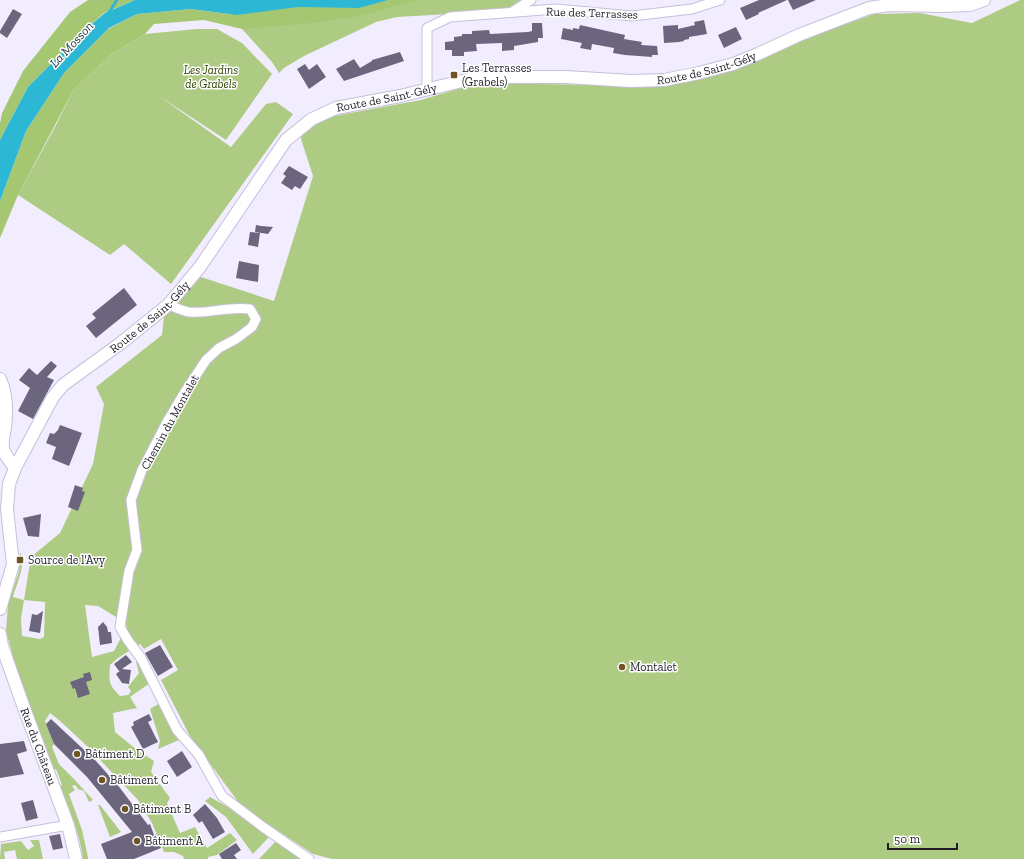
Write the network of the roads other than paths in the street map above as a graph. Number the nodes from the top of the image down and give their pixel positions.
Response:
1 (531, 0) edge
2 (720, 0) edge
3 (984, 0) edge
4 (872, 4) edge
5 (510, 13) junction
6 (427, 90) junction
7 (168, 305) junction
8 (0, 380) edge
9 (15, 468) junction
10 (0, 609) edge
11 (0, 634) edge
12 (68, 825) junction
13 (0, 837) edge
14 (76, 859) edge
15 (309, 859) edge

1 - 5 street, Rue des Terrasses
2 - 5 street, Rue des Terrasses
3 - 4 street, Route de Saint-Gély
4 - 6 street, Route de Saint-Gély
5 - 6 street, Rue des Terrasses
6 - 7 street, Route de Saint-Gély
7 - 9 street, Route de Saint-Gély
7 - 15 street, Chemin du Montalet
8 - 9 street
9 - 10 street
11 - 12 street, Rue du Château
12 - 13 street
12 - 14 street, Rue du Château

